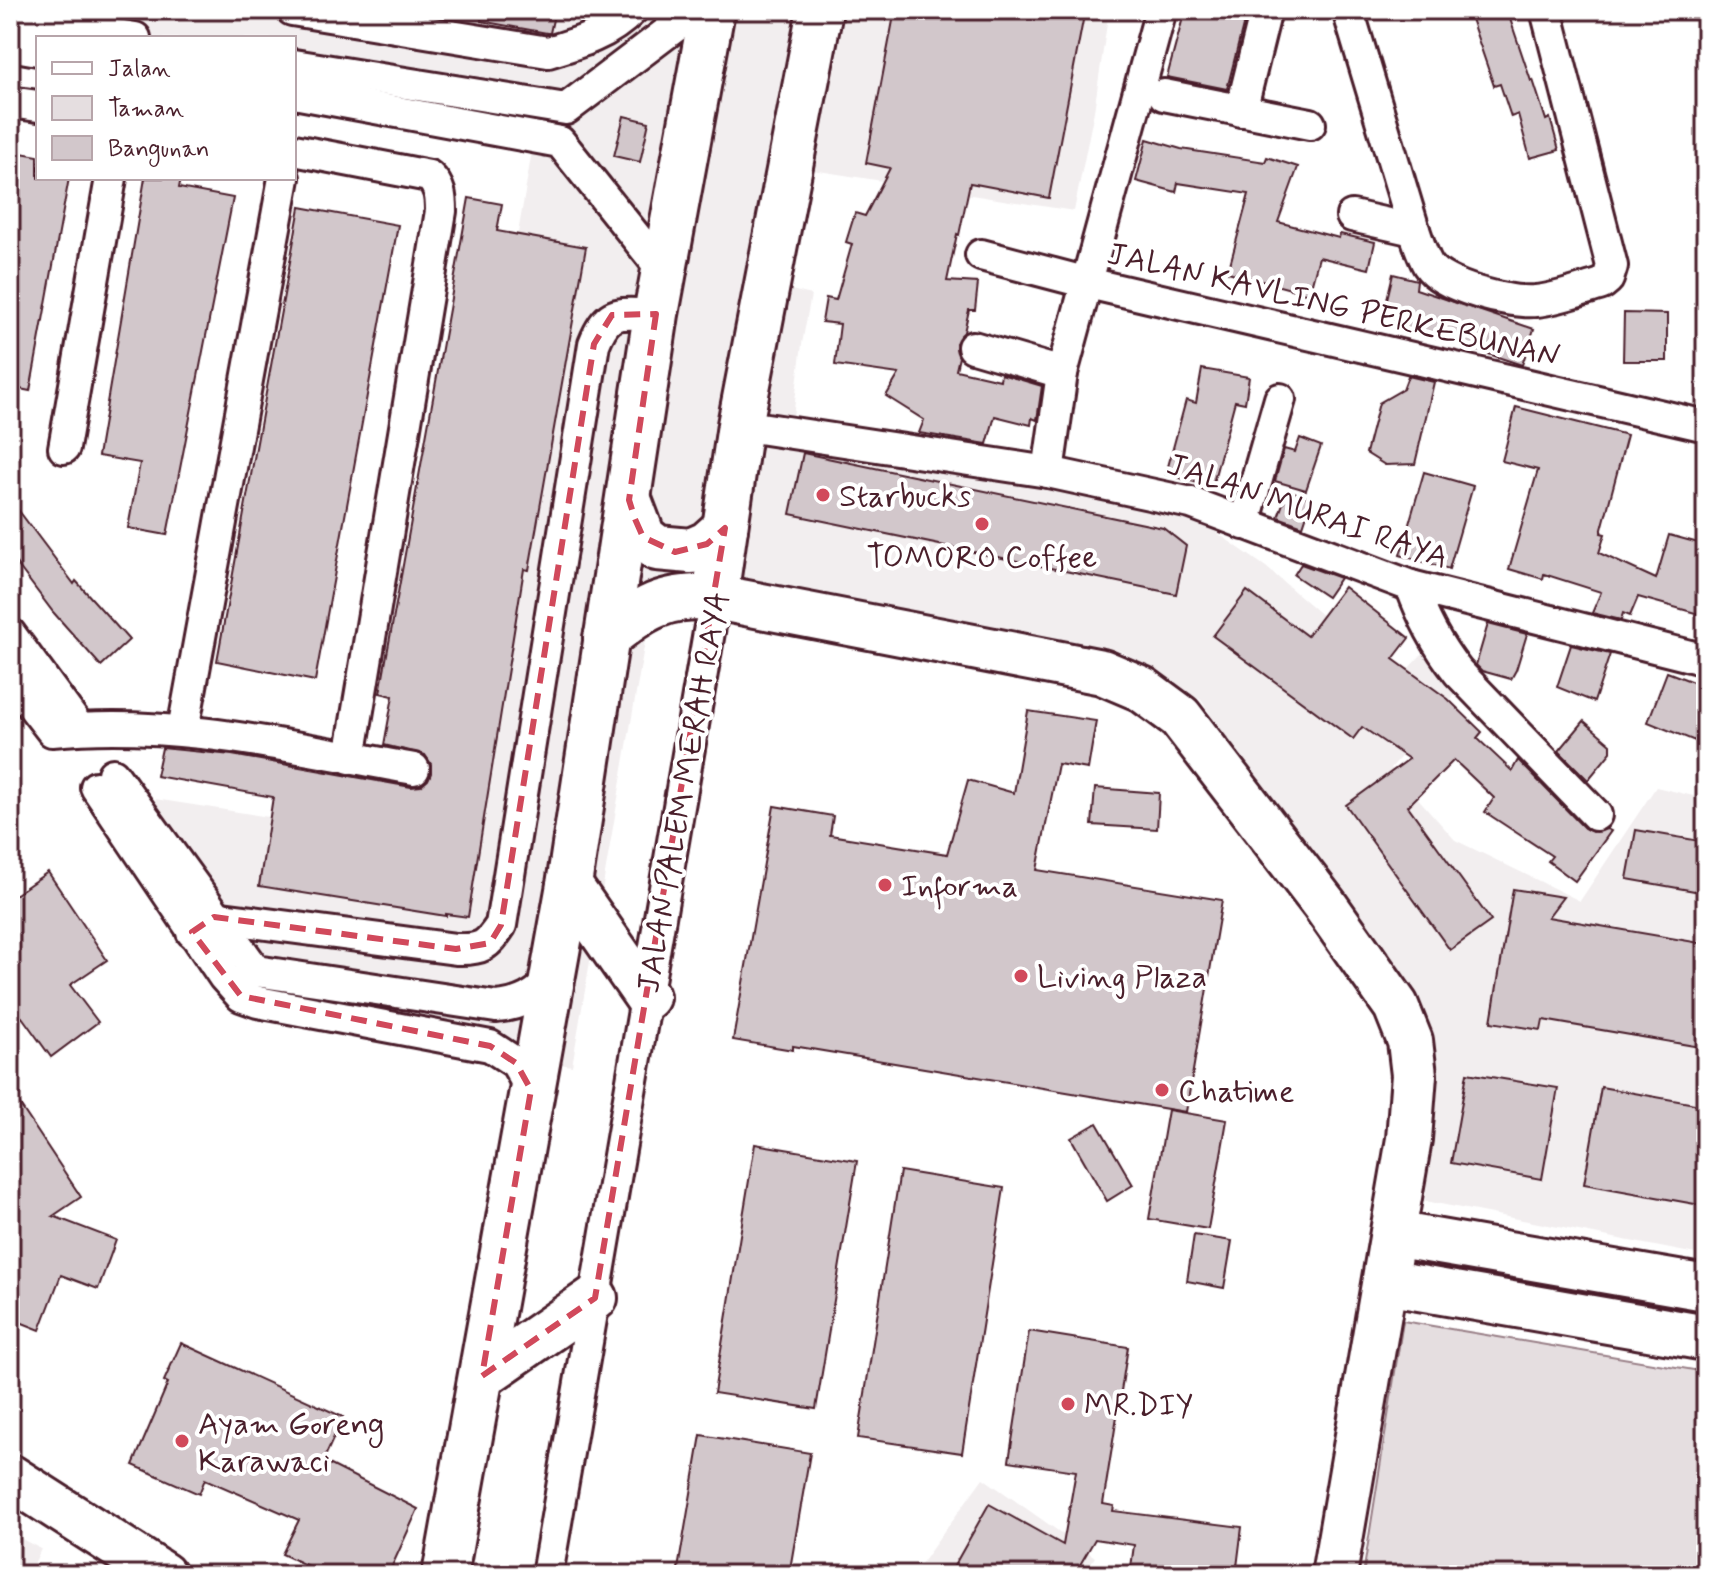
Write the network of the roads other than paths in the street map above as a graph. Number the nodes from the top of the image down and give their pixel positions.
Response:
1 (292, 10) edge
2 (632, 10) edge
3 (697, 10) edge
4 (712, 10) edge
5 (820, 10) edge
6 (1161, 10) edge
7 (1266, 10) edge
8 (1348, 10) edge
9 (1546, 10) edge
10 (10, 17) edge
11 (73, 25) edge
12 (38, 36) edge
13 (125, 36) edge
14 (35, 37) edge
15 (296, 66) edge
16 (296, 93) edge
17 (1164, 95) dead end
18 (401, 97) junction
19 (10, 102) edge
20 (36, 106) edge
21 (566, 109) junction
22 (1241, 111) junction
23 (1310, 124) dead end
24 (560, 142) junction
25 (296, 150) edge
26 (111, 180) edge
27 (284, 180) edge
28 (1352, 216) dead end
29 (1414, 230) junction
30 (981, 255) dead end
31 (664, 272) junction
32 (1088, 283) junction
33 (656, 314) junction
34 (973, 347) dead end
35 (1062, 373) junction
36 (1280, 399) dead end
37 (740, 425) junction
38 (1706, 426) edge
39 (64, 448) dead end
40 (1048, 472) junction
41 (629, 500) junction
42 (1244, 524) junction
43 (725, 528) junction
44 (1411, 586) junction
45 (715, 597) junction
46 (10, 634) edge
47 (606, 638) junction
48 (1706, 660) edge
49 (10, 677) edge
50 (66, 730) junction
51 (183, 730) junction
52 (350, 758) junction
53 (414, 769) dead end
54 (104, 780) dead end
55 (1596, 815) dead end
56 (569, 885) junction
57 (203, 924) junction
58 (553, 978) junction
59 (647, 997) junction
60 (531, 1090) junction
61 (1393, 1234) junction
62 (1385, 1282) junction
63 (1706, 1288) edge
64 (595, 1298) junction
65 (1706, 1338) edge
66 (482, 1376) junction
67 (10, 1477) edge
68 (163, 1575) edge
69 (445, 1575) edge
70 (547, 1575) edge
71 (1334, 1575) edge

1 - 2 street
3 - 21 street
4 - 31 street
5 - 37 street, JALAN PALEM MERAH RAYA
6 - 32 street
7 - 22 street
8 - 29 street
9 - 29 street
10 - 14 street
11 - 12 street
11 - 13 street
15 - 18 street
16 - 18 street
17 - 22 street
18 - 21 street
18 - 24 street
19 - 20 street
21 - 24 street
22 - 23 street
24 - 31 street
25 - 52 street
26 - 39 street
27 - 51 street
28 - 29 street
30 - 32 street
31 - 33 street
32 - 35 street, JALAN KAVLING PERKEBUNAN
32 - 38 street, JALAN KAVLING PERKEBUNAN
33 - 41 street
33 - 57 street
34 - 35 street
35 - 40 street, JALAN KAVLING PERKEBUNAN
36 - 42 street
37 - 40 street, JALAN MURAI RAYA
37 - 43 street, JALAN PALEM MERAH RAYA
40 - 42 street, JALAN MURAI RAYA
41 - 43 street
41 - 47 street
42 - 44 street, JALAN MURAI RAYA
43 - 45 street, JALAN PALEM MERAH RAYA
44 - 48 street, JALAN MURAI RAYA
44 - 55 street
45 - 47 street
45 - 59 street, JALAN PALEM MERAH RAYA
45 - 61 street
46 - 50 street
47 - 56 street
49 - 50 street
50 - 51 street
51 - 52 street
52 - 53 street
54 - 57 street
56 - 58 street
56 - 59 street
57 - 58 street
57 - 60 street
58 - 60 street
59 - 64 street, JALAN PALEM MERAH RAYA
60 - 66 street
61 - 62 street
61 - 63 street
62 - 65 street
62 - 71 street
64 - 66 street
64 - 70 street, JALAN PALEM MERAH RAYA
66 - 69 street
67 - 68 street

